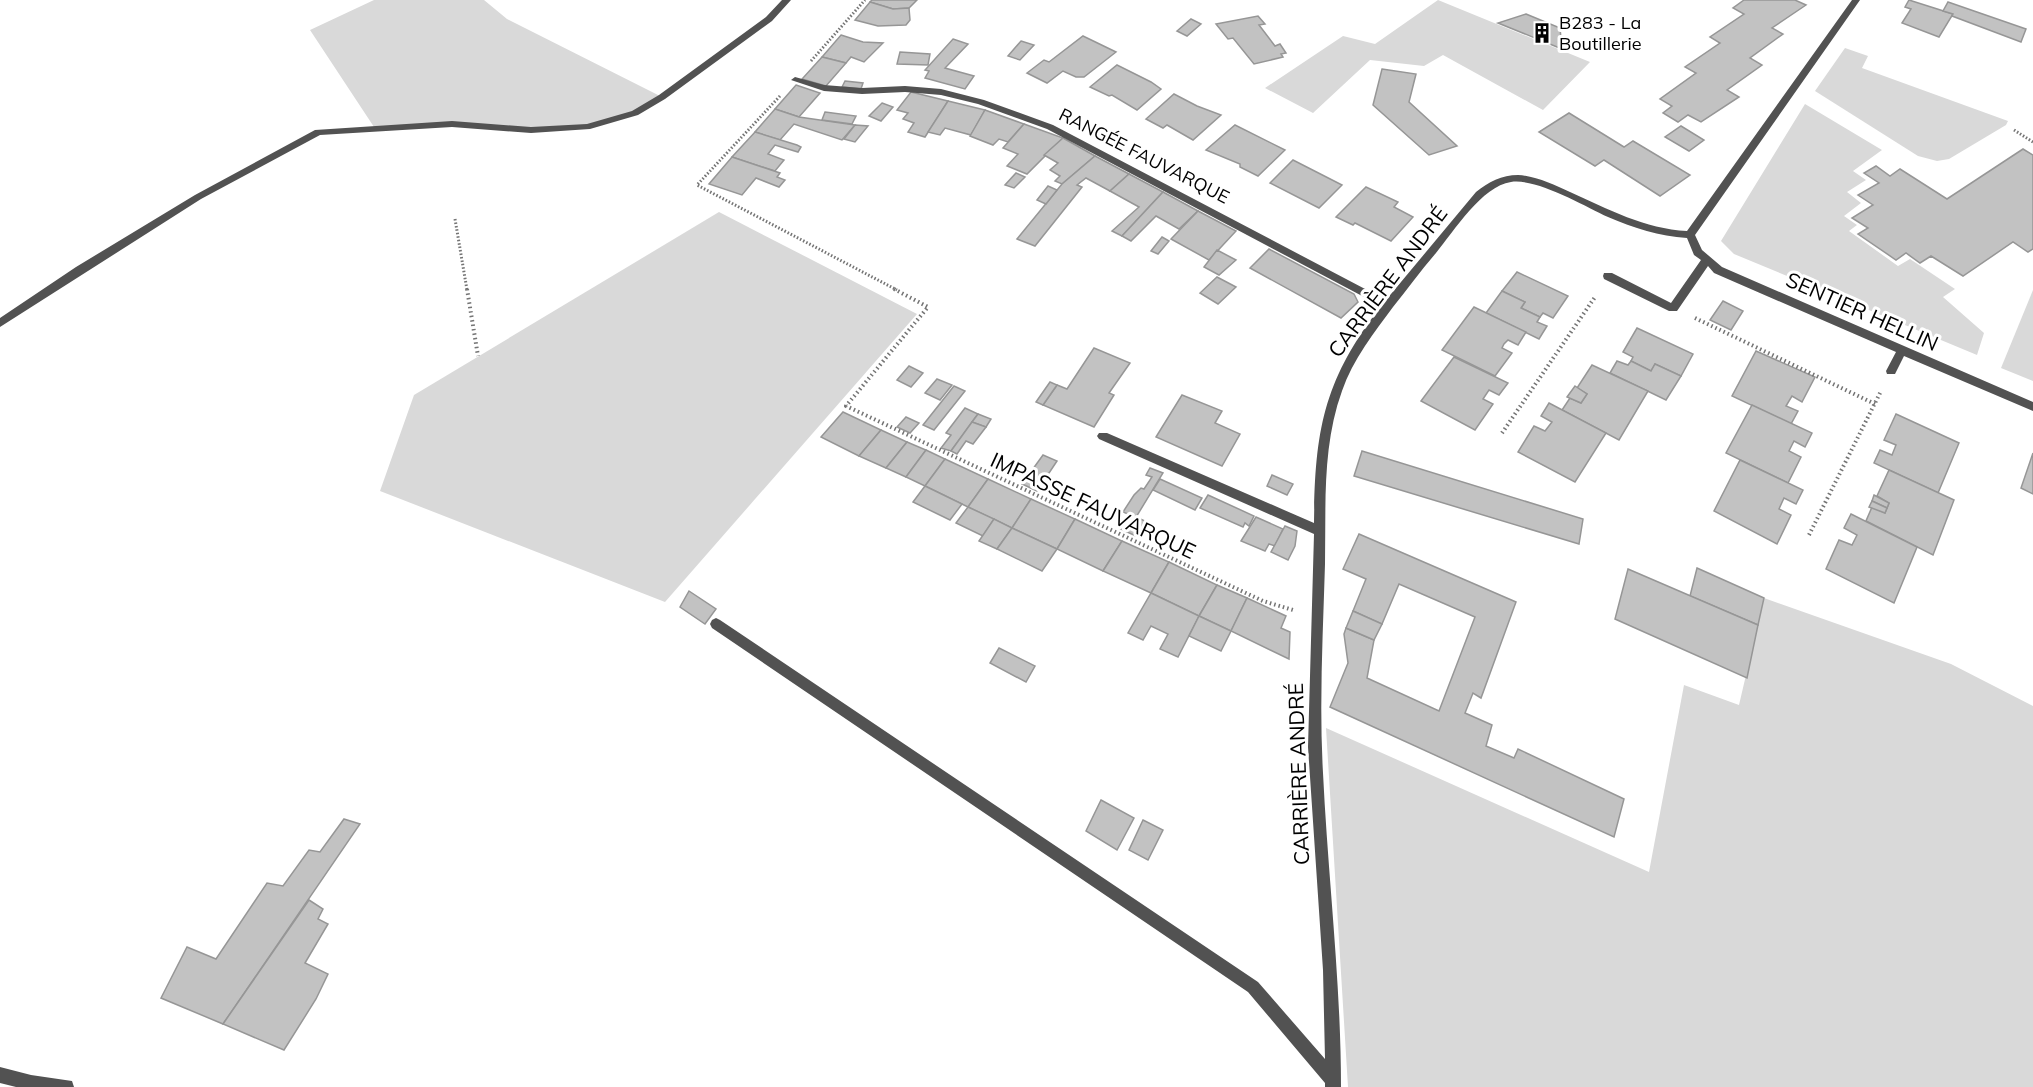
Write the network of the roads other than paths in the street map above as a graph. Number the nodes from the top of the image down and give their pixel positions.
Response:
1 (787, 0) edge
2 (1856, 0) edge
3 (795, 80) road end
4 (1690, 235) junction
5 (1706, 261) junction
6 (1608, 276) road end
7 (1389, 306) junction
8 (0, 323) edge
9 (1902, 350) junction
10 (1891, 371) road end
11 (2033, 408) edge
12 (1103, 436) dead end
13 (1320, 531) junction
14 (716, 624) dead end
15 (0, 1075) edge
16 (1333, 1084) edge
17 (66, 1087) edge

1 - 8 street
2 - 4 street
3 - 7 street, RANGÉE FAUVARQUE
4 - 5 street, SENTIER HELLIN
4 - 7 street, CARRIÈRE ANDRÉ
5 - 6 street
5 - 9 street, SENTIER HELLIN
7 - 13 street, CARRIÈRE ANDRÉ
9 - 10 street
9 - 11 street, SENTIER HELLIN
12 - 13 street
13 - 16 street, CARRIÈRE ANDRÉ
14 - 16 street
15 - 17 street

